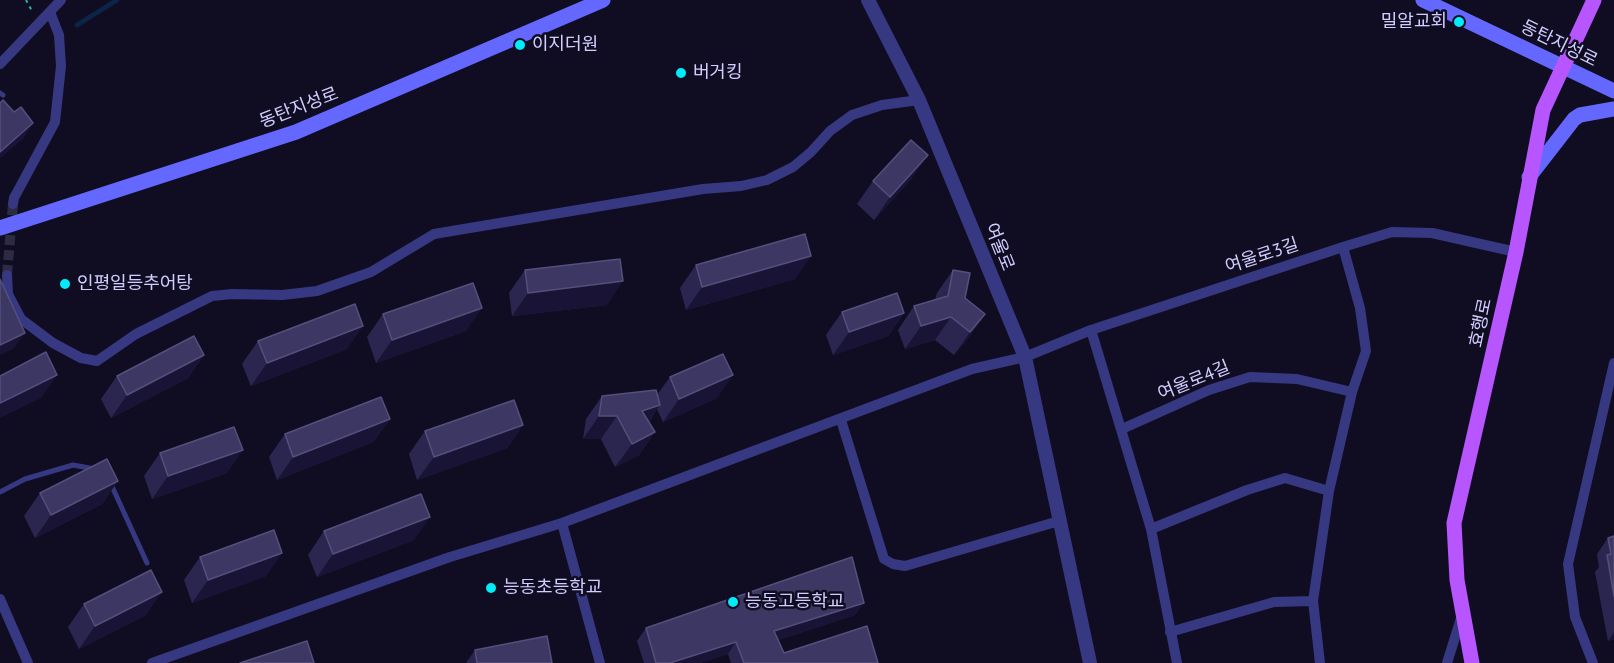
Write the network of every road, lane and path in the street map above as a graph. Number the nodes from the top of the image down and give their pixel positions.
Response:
1 (61, 0) edge
2 (603, 0) edge
3 (868, 0) edge
4 (1423, 0) edge
5 (1594, 0) edge
6 (50, 12) junction
7 (0, 64) edge
8 (1564, 68) junction
9 (1614, 91) edge
10 (919, 100) junction
11 (1614, 109) edge
12 (1529, 177) junction
13 (13, 204) tunnel mouth
14 (0, 228) edge
15 (1343, 247) junction
16 (1516, 252) junction
17 (7, 275) tunnel mouth
18 (1091, 330) junction
19 (1025, 357) junction
20 (1614, 363) edge
21 (1352, 392) junction
22 (841, 420) junction
23 (1122, 429) junction
24 (100, 470) edge
25 (106, 477) edge
26 (1329, 491) junction
27 (0, 492) edge
28 (1059, 521) junction
29 (562, 523) junction
30 (1151, 529) junction
31 (147, 563) dead end
32 (0, 599) edge
33 (1313, 601) junction
34 (1462, 614) junction
35 (1170, 632) junction
36 (28, 663) edge
37 (152, 663) edge
38 (600, 663) edge
39 (1090, 663) edge
40 (1177, 663) edge
41 (1320, 663) edge
42 (1447, 663) edge
43 (1472, 663) edge
44 (1593, 663) edge

1 - 6 street
2 - 14 main road, 동탄지성로
3 - 10 street, 여울로
4 - 8 main road, 동탄지성로
5 - 8 main road, 효행로
6 - 7 street
6 - 13 street
8 - 9 main road, 동탄지성로
8 - 12 main road, 효행로
10 - 17 street
10 - 19 street, 여울로
11 - 12 main road
12 - 16 main road, 효행로
15 - 16 street, 여울로3길
15 - 18 street, 여울로3길
15 - 21 street
16 - 34 main road, 효행로
18 - 19 street, 여울로3길
18 - 23 street
19 - 22 street, 여울로3길
19 - 28 street, 여울로
20 - 44 street
21 - 23 street, 여울로4길
21 - 26 street
22 - 28 street
22 - 29 street, 여울로3길
23 - 30 street
24 - 27 lane
25 - 31 lane
26 - 30 street
26 - 33 street
28 - 39 street, 여울로
29 - 37 street, 여울로3길
29 - 38 street
30 - 35 street
32 - 36 street
33 - 35 street
33 - 41 street
34 - 42 street
34 - 43 main road, 효행로
35 - 40 street

